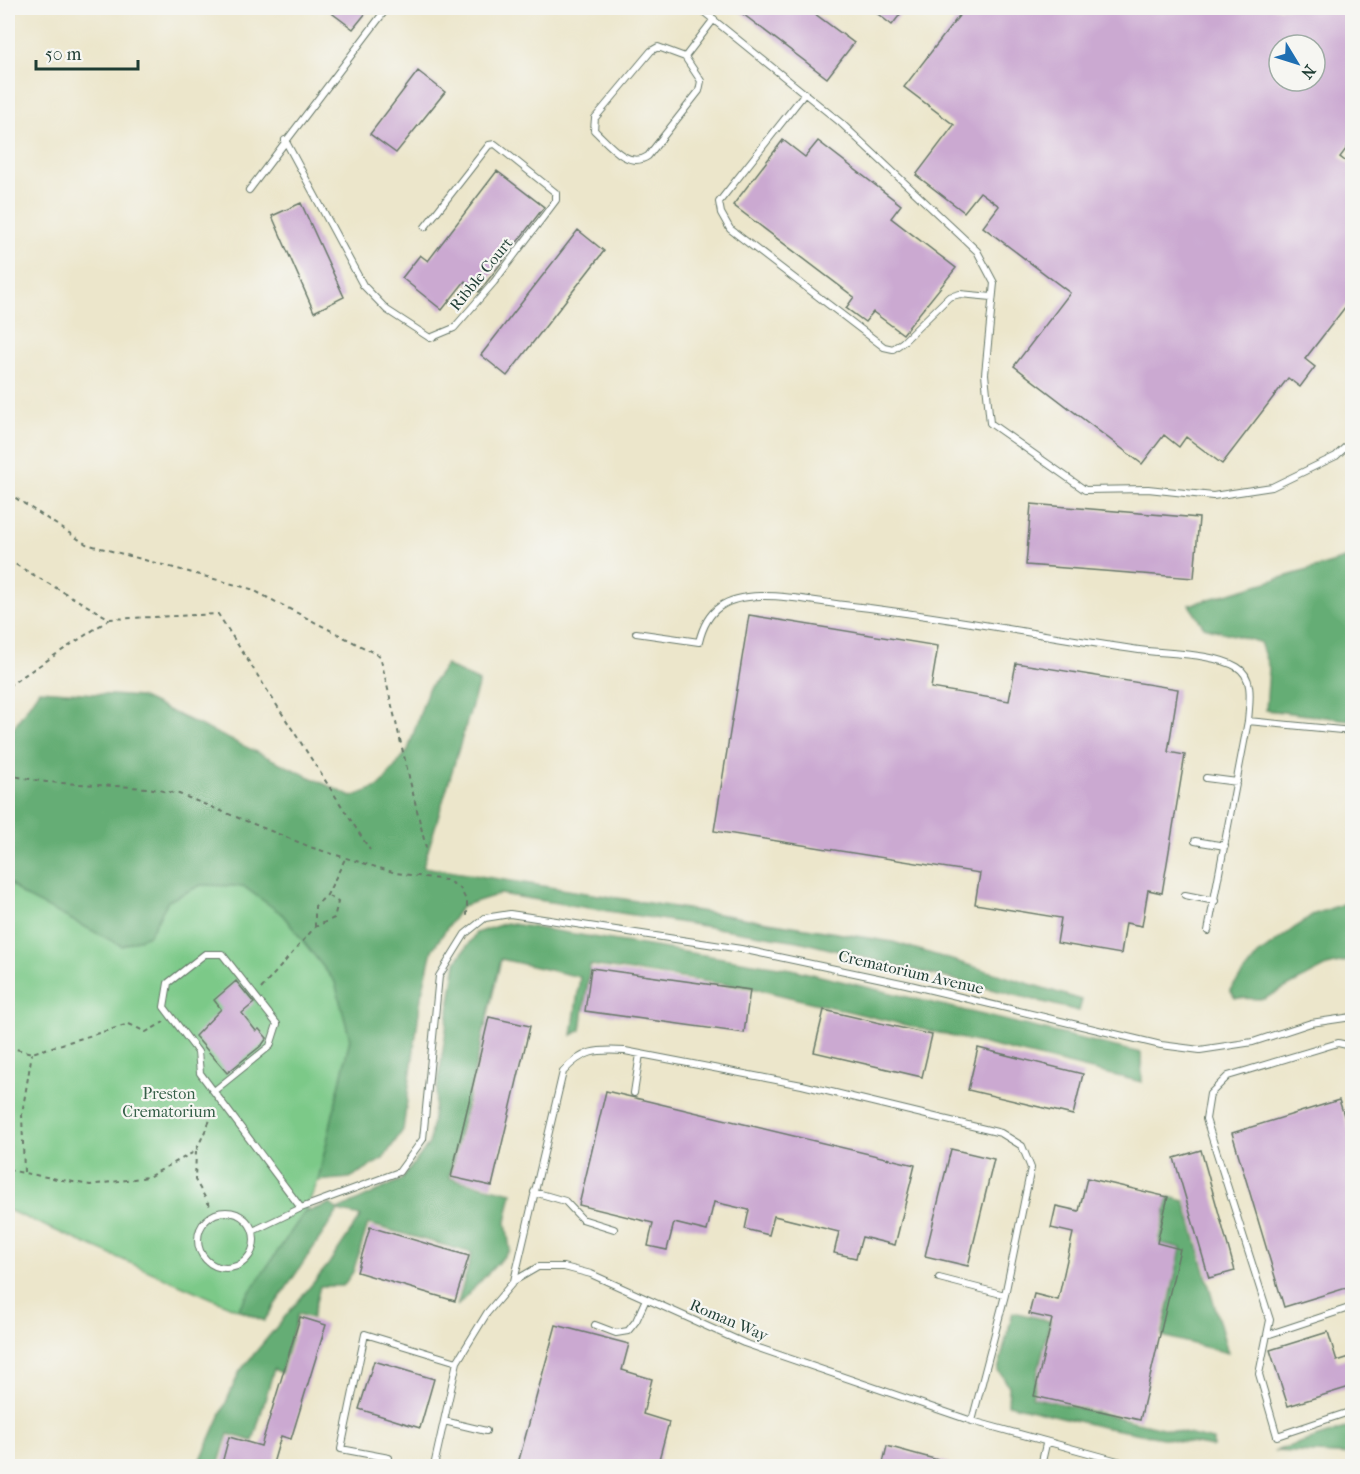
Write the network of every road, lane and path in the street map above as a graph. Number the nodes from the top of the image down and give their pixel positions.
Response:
1 (387, 8) edge
2 (699, 8) edge
3 (714, 19) junction
4 (685, 57) junction
5 (805, 93) junction
6 (285, 140) junction
7 (249, 190) dead end
8 (425, 227) dead end
9 (992, 297) junction
10 (1353, 441) edge
11 (8, 493) edge
12 (8, 560) edge
13 (110, 618) junction
14 (636, 633) dead end
15 (8, 686) edge
16 (1248, 722) junction
17 (1353, 731) edge
18 (8, 775) edge
19 (1206, 778) dead end
20 (1237, 782) junction
21 (1195, 841) dead end
22 (1225, 846) junction
23 (369, 850) dead end
24 (427, 852) dead end
25 (346, 858) junction
26 (1185, 895) dead end
27 (327, 896) junction
28 (1215, 901) junction
29 (315, 927) junction
30 (1208, 931) dead end
31 (465, 934) junction
32 (255, 996) junction
33 (1353, 1017) edge
34 (172, 1018) junction
35 (8, 1047) edge
36 (1353, 1050) edge
37 (32, 1053) junction
38 (640, 1054) junction
39 (214, 1091) junction
40 (634, 1093) dead end
41 (220, 1098) junction
42 (196, 1151) junction
43 (8, 1170) edge
44 (24, 1172) junction
45 (534, 1192) junction
46 (210, 1206) dead end
47 (301, 1208) junction
48 (614, 1229) dead end
49 (253, 1231) junction
50 (939, 1278) dead end
51 (514, 1281) junction
52 (1005, 1295) junction
53 (646, 1299) junction
54 (1353, 1307) edge
55 (595, 1325) dead end
56 (1267, 1335) junction
57 (457, 1362) junction
58 (1353, 1411) edge
59 (444, 1421) junction
60 (972, 1421) junction
61 (486, 1431) dead end
62 (1046, 1444) junction
63 (389, 1458) dead end
64 (434, 1467) edge
65 (1041, 1467) edge
66 (1136, 1467) edge

1 - 6 lane
2 - 3 lane
3 - 4 lane
3 - 5 lane
4 - 4 lane
5 - 9 lane
5 - 9 lane
6 - 7 lane
6 - 8 lane, Ribble Court
9 - 10 lane
11 - 24 path
12 - 13 path
13 - 15 path
13 - 23 path
14 - 16 lane
16 - 17 lane
16 - 20 lane
18 - 25 path
19 - 20 lane
20 - 22 lane
21 - 22 lane
22 - 28 lane
25 - 27 path
25 - 31 path
26 - 28 lane
27 - 29 path
27 - 29 path
28 - 30 lane
29 - 32 path
31 - 33 lane, Crematorium Avenue
31 - 47 lane
32 - 34 lane
32 - 39 lane
34 - 37 path
34 - 39 lane
35 - 37 path
36 - 56 lane
37 - 44 path
38 - 40 lane
38 - 45 lane
38 - 52 lane
39 - 41 lane
41 - 42 path
41 - 47 lane
42 - 44 path
42 - 46 path
43 - 44 path
45 - 48 lane
45 - 51 lane
47 - 49 lane
49 - 49 lane
50 - 52 lane
51 - 53 lane, Roman Way
51 - 57 lane, Roman Way
52 - 60 lane
53 - 55 lane
53 - 60 lane, Roman Way
54 - 56 lane
56 - 58 lane
57 - 59 lane, Roman Way
57 - 63 lane
59 - 61 lane
59 - 64 lane, Roman Way
60 - 62 lane, Roman Way
62 - 65 lane
62 - 66 lane, Roman Way

